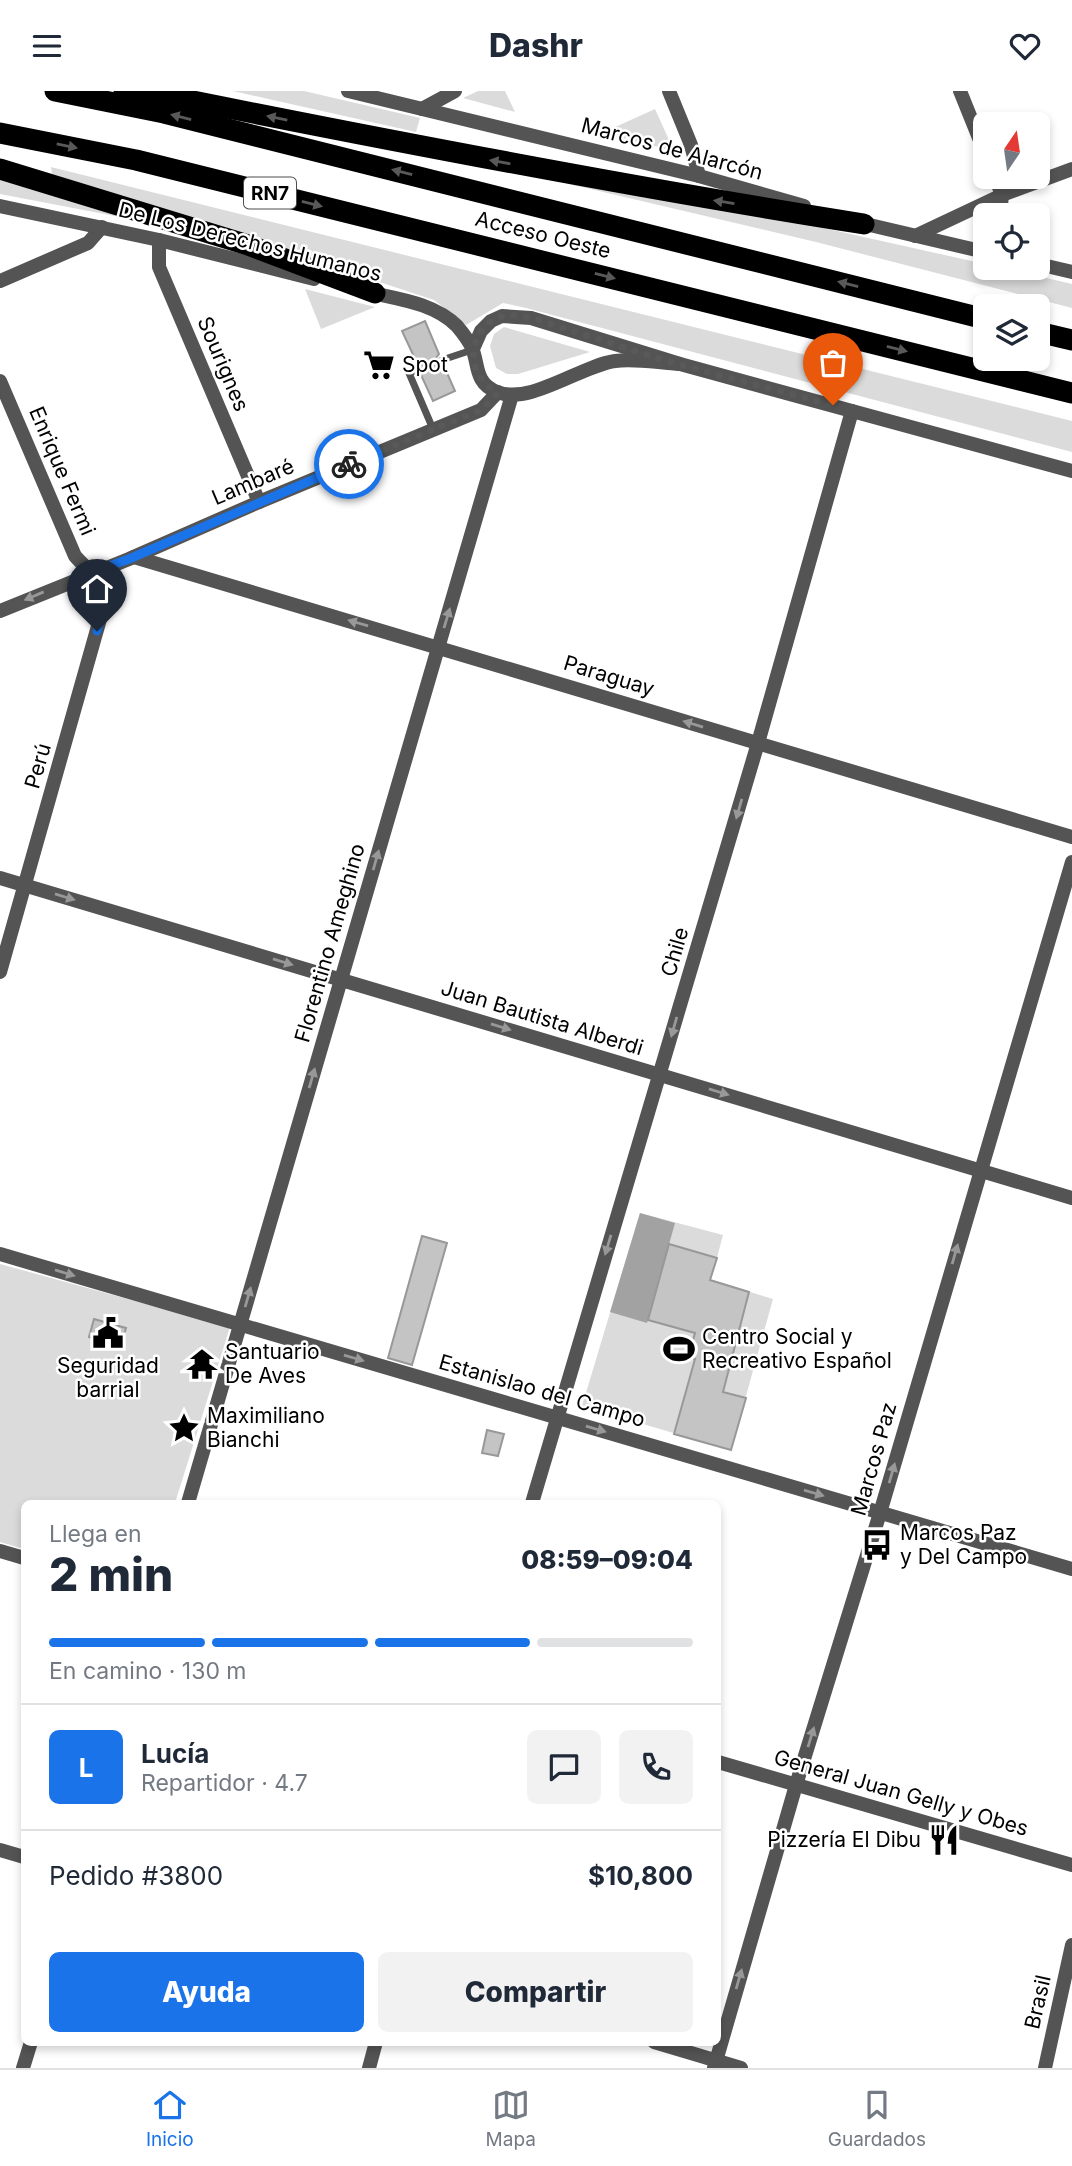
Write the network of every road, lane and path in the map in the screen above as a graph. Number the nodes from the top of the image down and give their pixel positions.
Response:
1 (55, 91) edge
2 (124, 91) edge
3 (348, 91) edge
4 (455, 91) edge
5 (669, 91) edge
6 (960, 91) edge
7 (364, 93) edge
8 (422, 109) junction
9 (973, 123) edge
10 (0, 133) edge
11 (0, 169) edge
12 (1072, 169) edge
13 (699, 176) junction
14 (1000, 189) edge
15 (1002, 195) junction
16 (1001, 203) edge
17 (0, 206) edge
18 (864, 225) junction
19 (102, 227) junction
20 (915, 236) junction
21 (159, 240) junction
22 (973, 248) edge
23 (1050, 267) edge
24 (1072, 272) edge
25 (0, 281) edge
26 (375, 293) junction
27 (973, 316) edge
28 (1050, 335) edge
29 (1072, 341) edge
30 (473, 349) junction
31 (442, 360) dead end
32 (680, 364) junction
33 (419, 369) dead end
34 (0, 381) edge
35 (1072, 393) edge
36 (505, 394) junction
37 (852, 411) junction
38 (433, 429) junction
39 (1072, 471) edge
40 (259, 502) junction
41 (134, 557) junction
42 (93, 572) junction
43 (0, 611) edge
44 (439, 647) junction
45 (758, 743) junction
46 (1072, 837) edge
47 (1072, 862) edge
48 (0, 877) edge
49 (26, 885) junction
50 (0, 972) edge
51 (341, 979) junction
52 (660, 1075) junction
53 (980, 1171) junction
54 (1072, 1198) edge
55 (0, 1254) edge
56 (240, 1324) junction
57 (556, 1417) junction
58 (189, 1500) edge
59 (533, 1500) edge
60 (880, 1513) junction
61 (0, 1551) edge
62 (21, 1557) edge
63 (1072, 1569) edge
64 (721, 1763) edge
65 (796, 1785) junction
66 (0, 1850) edge
67 (21, 1856) edge
68 (1072, 1865) edge
69 (1072, 1945) edge
70 (721, 2043) edge
71 (30, 2046) edge
72 (375, 2046) edge
73 (665, 2046) edge
74 (720, 2046) edge
75 (715, 2064) edge
76 (23, 2068) edge
77 (369, 2068) edge
78 (741, 2068) edge
79 (1045, 2068) edge

27 -> 1 highway, Acceso Oeste / RN7
18 -> 2 highway
3 - 7 street, Marcos de Alarcón
4 - 8 street
5 - 13 street
6 - 9 street
7 - 8 street, Marcos de Alarcón
8 - 13 street, Marcos de Alarcón
10 -> 35 highway, Acceso Oeste / RN7
11 - 26 highway
12 - 15 street
13 - 18 street, Marcos de Alarcón
14 - 15 street
15 - 16 street
15 - 20 street
17 - 19 street, De Los Derechos Humanos
18 - 20 street, Marcos de Alarcón
19 - 21 street, De Los Derechos Humanos
19 - 25 street
20 - 22 street, Marcos de Alarcón
21 - 26 street, De Los Derechos Humanos
21 - 40 street, Sourignes
23 - 24 street
26 - 30 street, De Los Derechos Humanos
28 - 29 highway
30 - 31 lane
30 - 32 street
30 - 36 street, De Los Derechos Humanos
32 - 36 street, Lambaré
32 - 37 street
33 - 38 lane
34 - 42 street, Enrique Fermi
36 - 38 street, Lambaré
44 -> 36 street, Florentino Ameghino
37 - 39 street
37 - 45 street, Chile
38 - 40 street, Lambaré
40 - 41 street, Lambaré
41 - 42 street, Lambaré
44 -> 41 street, Paraguay
42 -> 43 street, Lambaré
42 - 49 street, Perú
45 -> 44 street, Paraguay
51 -> 44 street, Florentino Ameghino
45 - 46 street, Paraguay
45 -> 52 street, Chile
47 - 53 street, Marcos Paz
48 - 49 street, Juan Bautista Alberdi
49 - 50 street, Perú
49 -> 51 street, Juan Bautista Alberdi
51 -> 52 street, Juan Bautista Alberdi
56 -> 51 street, Florentino Ameghino
52 -> 53 street, Juan Bautista Alberdi
52 -> 57 street, Chile
53 - 54 street, Juan Bautista Alberdi
60 -> 53 street, Marcos Paz
55 -> 56 street, Estanislao del Campo
56 -> 57 street, Estanislao del Campo
56 - 58 street, Florentino Ameghino
57 - 59 street, Chile
57 -> 60 street, Estanislao del Campo
60 - 63 street, Estanislao del Campo
65 -> 60 street, Marcos Paz
61 - 62 street
64 - 65 street, General Juan Gelly y Obes
65 - 68 street, General Juan Gelly y Obes
70 -> 65 street, Marcos Paz
66 - 67 street
69 - 79 street, Brasil
71 - 76 street
72 - 77 street
73 - 75 street
75 -> 74 street, Marcos Paz
75 - 78 street

